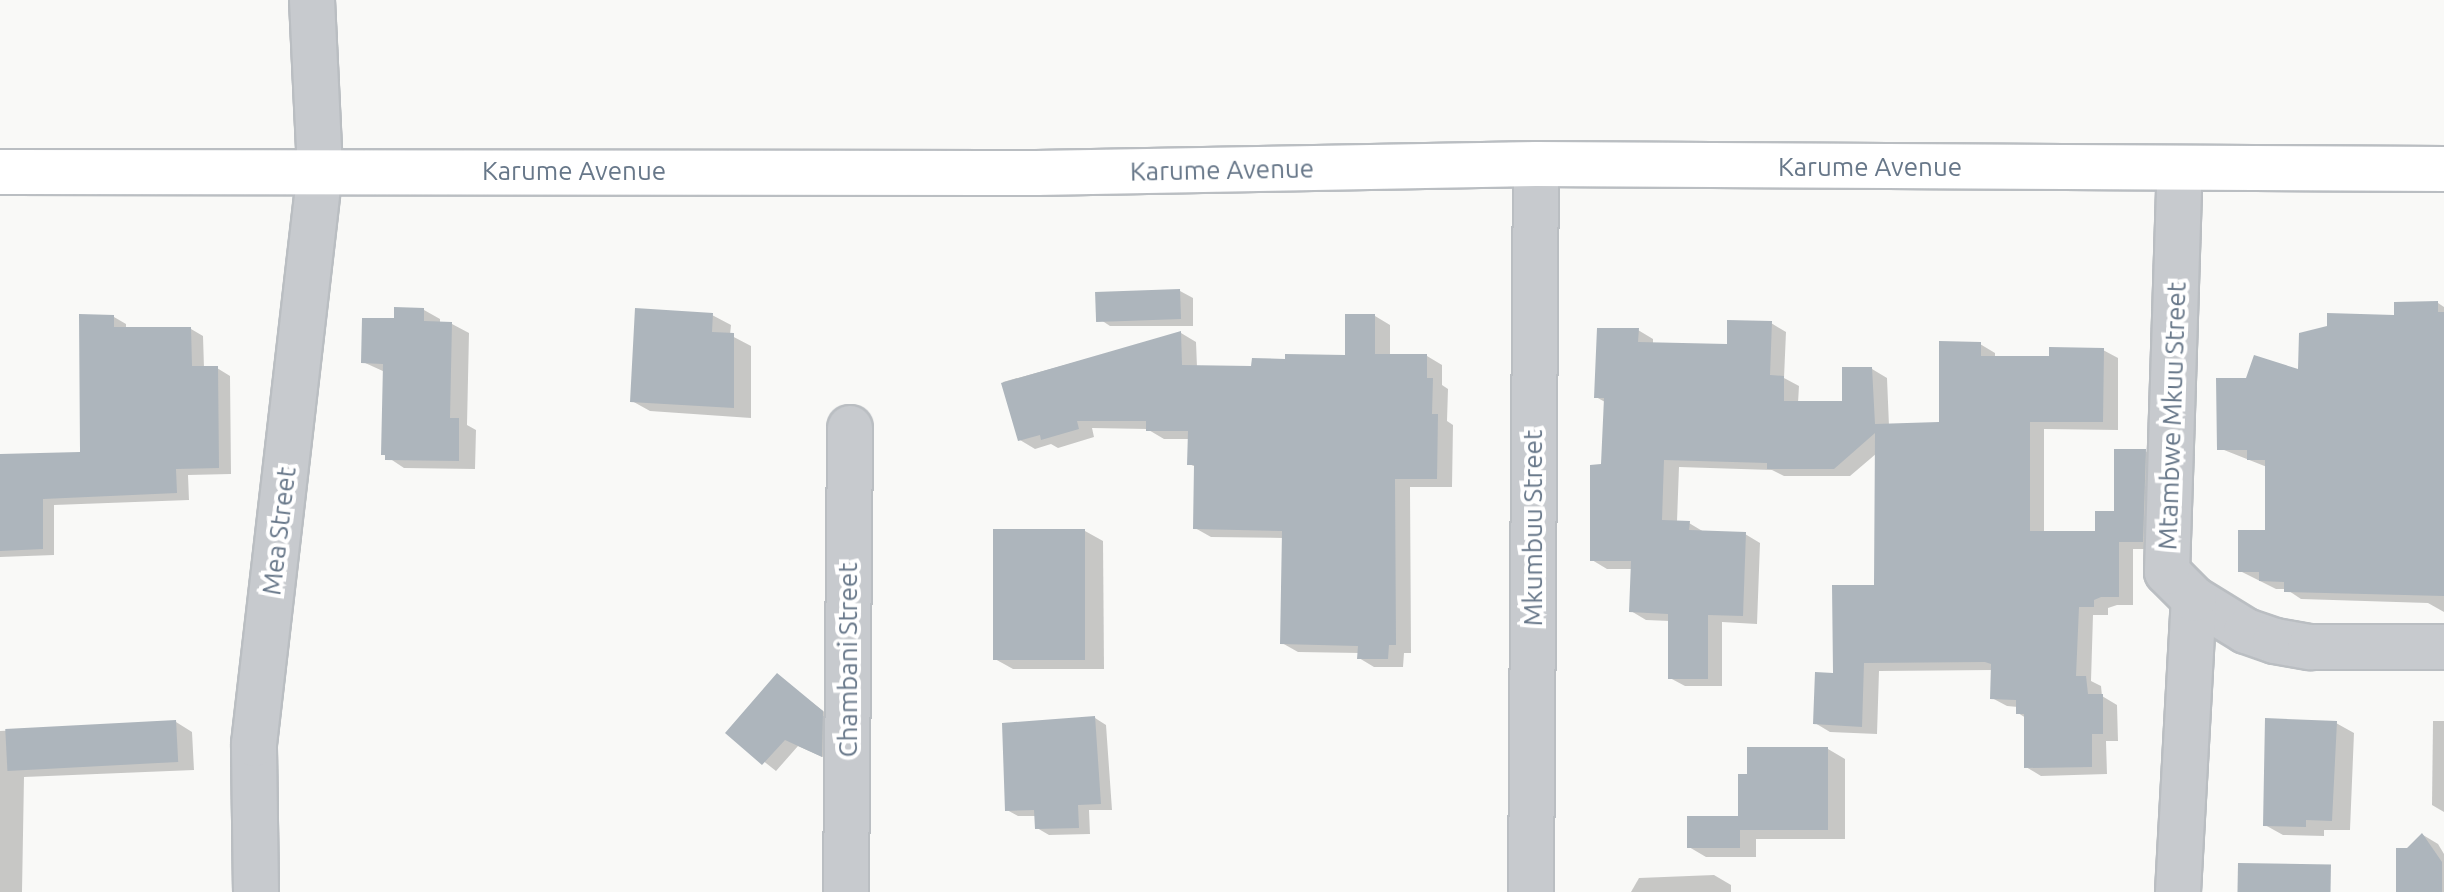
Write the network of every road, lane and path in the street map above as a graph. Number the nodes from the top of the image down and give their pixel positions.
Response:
1 (312, 0) edge
2 (1536, 164) junction
3 (2180, 169) junction
4 (2444, 169) edge
5 (320, 170) junction
6 (0, 172) edge
7 (850, 428) dead end
8 (2194, 599) junction
9 (2444, 647) edge
10 (256, 892) edge
11 (846, 892) edge
12 (1531, 892) edge
13 (2178, 892) edge

1 - 5 street, Mea Street
2 - 3 main road, Karume Avenue
2 - 5 main road, Karume Avenue
2 - 12 street, Mkumbuu Street
3 - 4 main road, Karume Avenue
3 - 8 street, Mtambwe Mkuu Street
5 - 6 main road, Karume Avenue
5 - 10 street, Mea Street
7 - 11 street, Chambani Street
8 - 9 street, Mtambwe Mkuu Street
8 - 13 street

